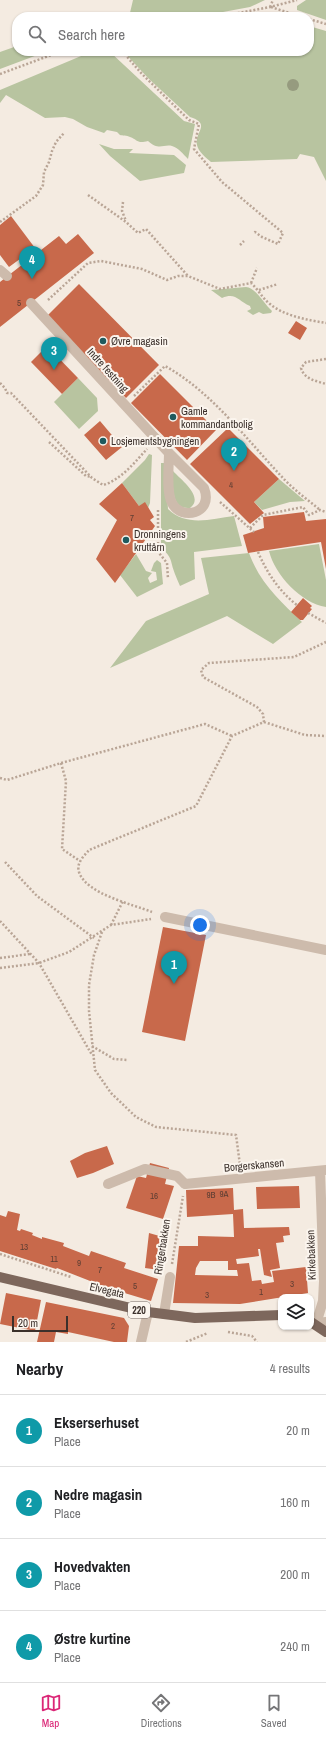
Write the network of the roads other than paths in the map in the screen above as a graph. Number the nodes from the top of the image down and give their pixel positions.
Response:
1 (30, 303) dead end
2 (168, 453) junction
3 (166, 917) road end
4 (326, 950) edge
5 (323, 1170) edge
6 (108, 1184) dead end
7 (0, 1277) edge
8 (170, 1277) road end
9 (148, 1312) junction
10 (164, 1314) junction
11 (278, 1315) edge
12 (326, 1316) edge
13 (318, 1323) edge
14 (326, 1332) edge
15 (141, 1342) edge

1 - 2 street, Indre festning
2 - 2 street, Indre festning
3 - 4 street
5 - 6 street, Borgerskansen
5 - 13 street, Kirkebakken
7 - 9 main road, Elvegata / 220
8 - 10 street, Ringerbakken
9 - 10 main road, Elvegata / 220
9 - 15 street
10 - 11 main road, Elvegata / 220
12 - 13 street
13 - 14 main road

